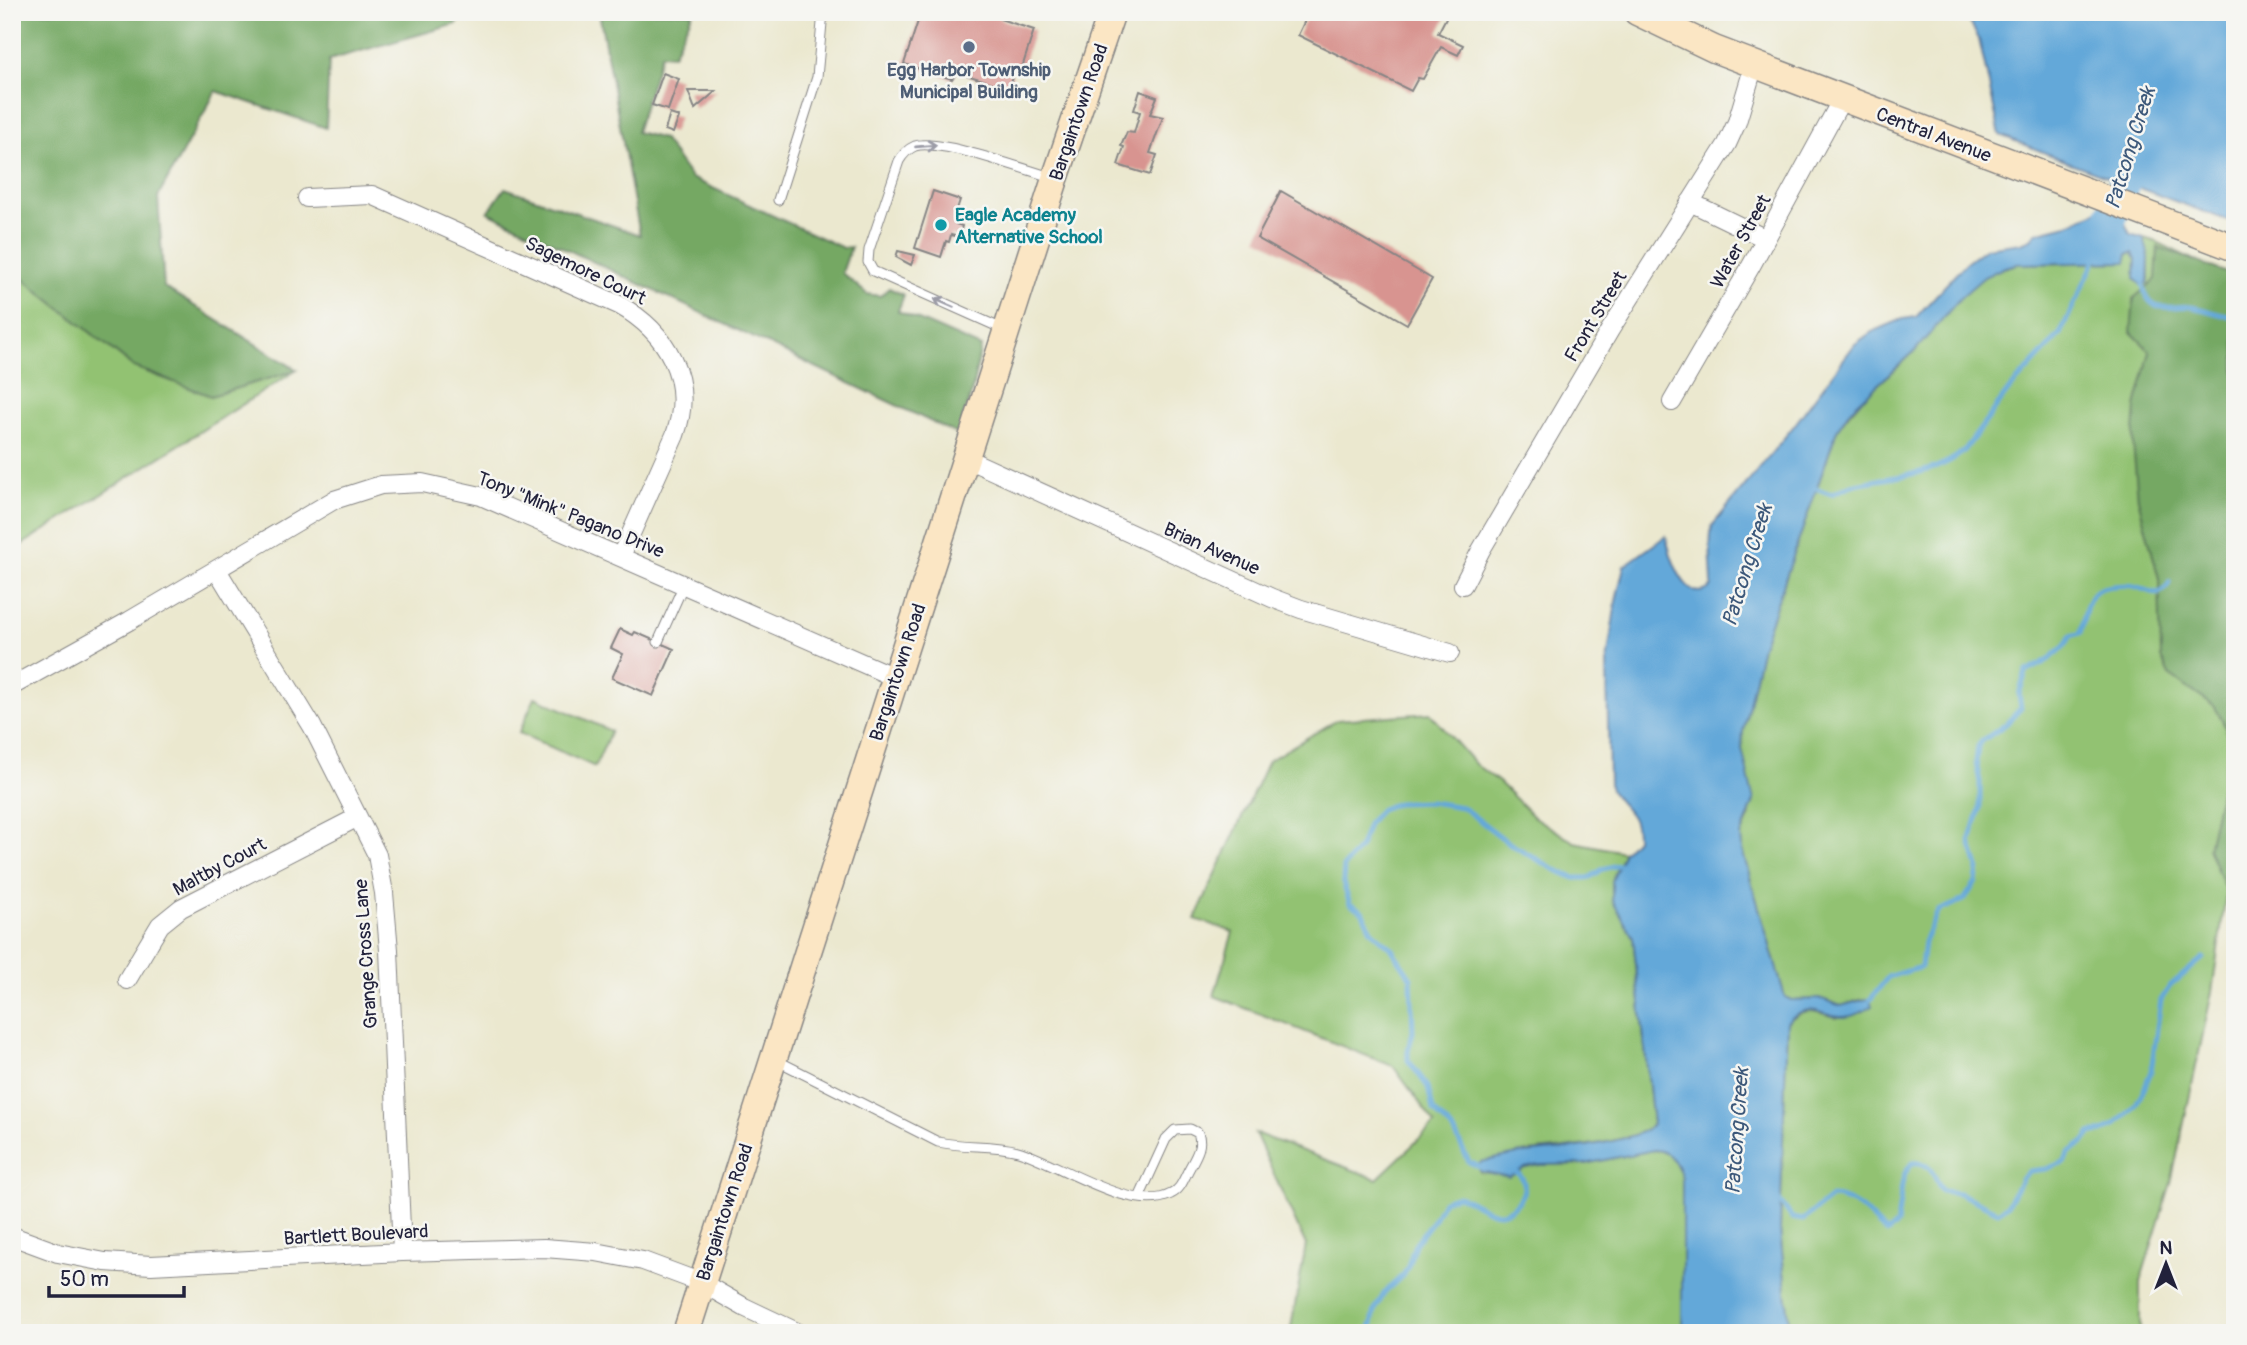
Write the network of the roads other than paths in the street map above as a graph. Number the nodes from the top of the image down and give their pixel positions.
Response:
1 (823, 12) edge
2 (1112, 12) edge
3 (1637, 12) edge
4 (1754, 65) junction
5 (1842, 99) junction
6 (1055, 179) junction
7 (307, 198) dead end
8 (778, 200) dead end
9 (1690, 202) junction
10 (1764, 239) junction
11 (2235, 248) edge
12 (1006, 331) junction
13 (1672, 402) dead end
14 (965, 458) junction
15 (621, 556) junction
16 (218, 570) junction
17 (684, 584) junction
18 (1463, 585) dead end
19 (658, 642) dead end
20 (1450, 653) dead end
21 (894, 677) junction
22 (12, 686) edge
23 (358, 817) junction
24 (127, 981) dead end
25 (773, 1058) junction
26 (1139, 1198) junction
27 (12, 1237) edge
28 (402, 1252) junction
29 (702, 1283) junction
30 (686, 1333) edge
31 (799, 1333) edge

1 - 8 lane
2 - 6 main road, Bargaintown Road
3 - 4 main road, Central Avenue
4 - 5 main road, Central Avenue
4 - 9 street, Front Street
5 - 10 street, Water Street
5 - 11 main road, Central Avenue
6 - 12 main road, Bargaintown Road
12 -> 6 lane
7 - 15 street, Sagemore Court
9 - 10 street
9 - 18 street, Front Street
10 - 13 street, Water Street
12 - 14 main road, Bargaintown Road
14 - 20 street, Brian Avenue
14 - 21 main road, Bargaintown Road
15 - 16 street, Tony "Mink" Pagano Drive
15 - 17 street, Tony "Mink" Pagano Drive
16 - 22 street, Tony "Mink" Pagano Drive
16 - 23 street, Grange Cross Lane
17 - 19 lane
17 - 21 street, Tony "Mink" Pagano Drive
21 - 25 main road, Bargaintown Road
23 - 24 street, Maltby Court
23 - 28 street, Grange Cross Lane
25 - 26 lane
25 - 29 main road, Bargaintown Road
26 - 26 lane
27 - 28 street, Bartlett Boulevard
28 - 29 street, Bartlett Boulevard
29 - 30 main road, Bargaintown Road
29 - 31 street, Bartlett Boulevard

